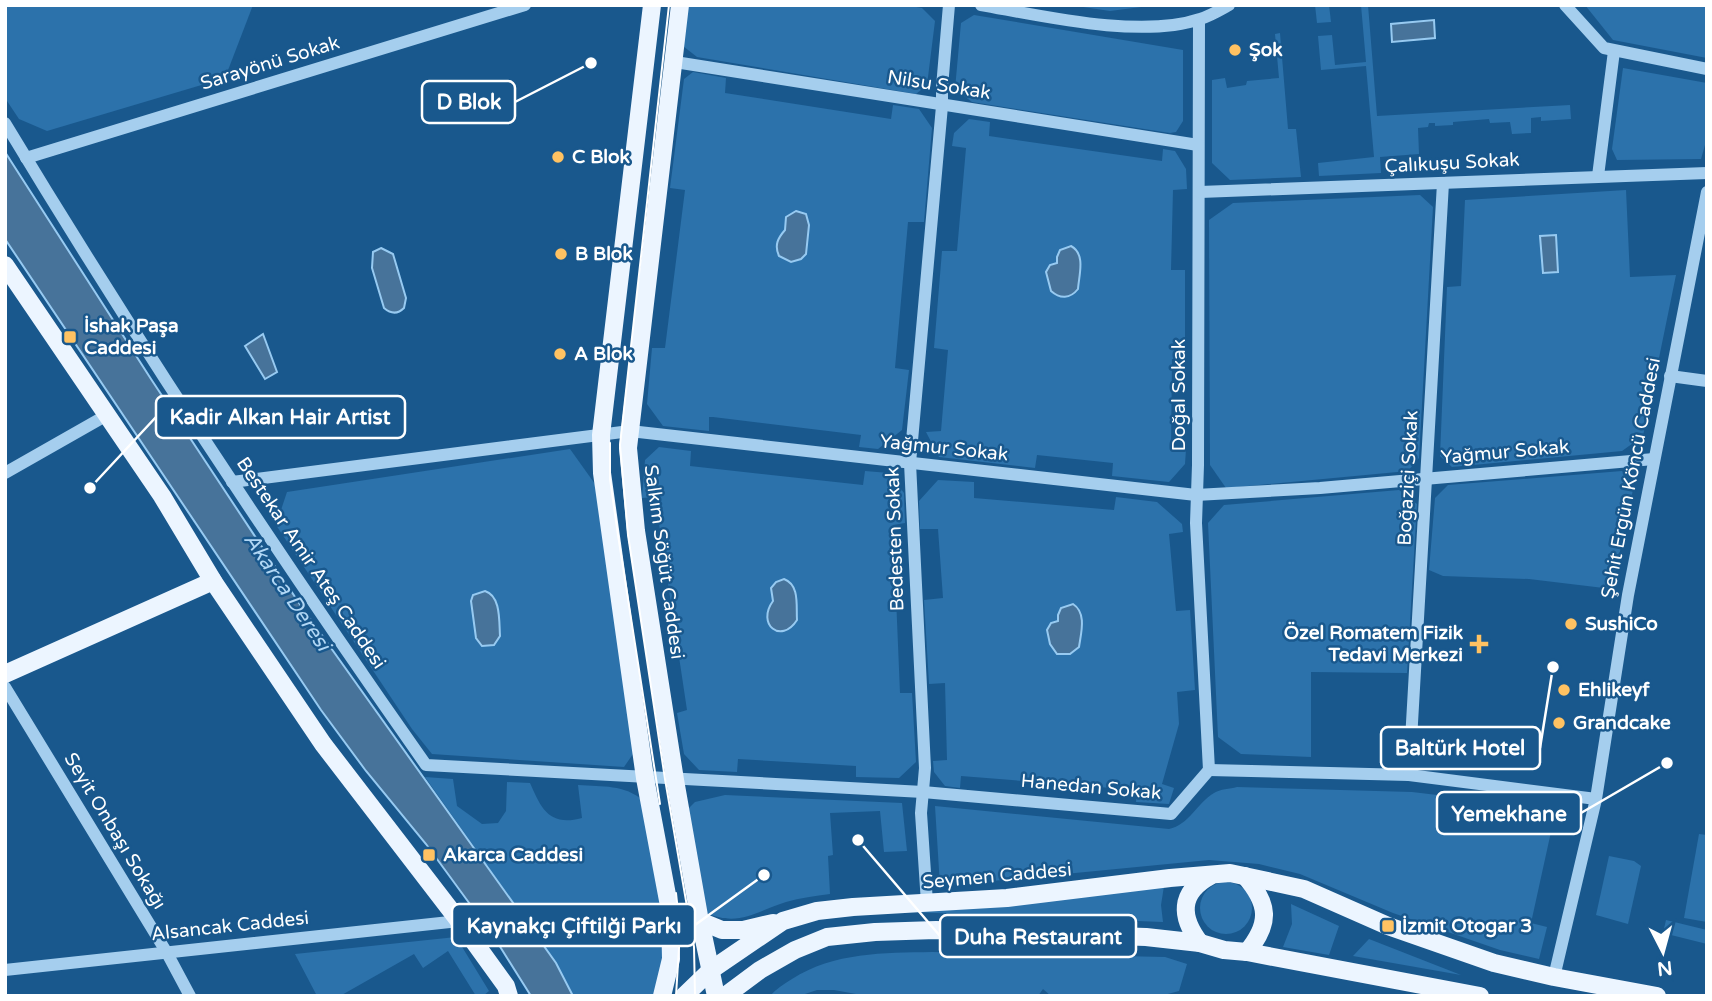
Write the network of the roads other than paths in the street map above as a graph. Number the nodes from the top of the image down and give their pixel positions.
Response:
1 (525, 5) edge
2 (652, 5) edge
3 (680, 5) edge
4 (949, 5) edge
5 (981, 5) edge
6 (1229, 5) edge
7 (1565, 5) edge
8 (512, 7) edge
9 (1199, 20) junction
10 (1614, 51) junction
11 (675, 62) junction
12 (1707, 69) edge
13 (942, 106) junction
14 (5, 123) edge
15 (1198, 145) junction
16 (26, 158) junction
17 (1707, 173) edge
18 (1598, 176) junction
19 (1443, 183) junction
20 (1199, 192) junction
21 (1707, 192) edge
22 (1704, 217) edge
23 (7, 271) edge
24 (1670, 376) junction
25 (1707, 382) edge
26 (107, 415) junction
27 (630, 431) junction
28 (601, 435) junction
29 (1654, 459) junction
30 (910, 463) junction
31 (5, 473) edge
32 (1427, 478) junction
33 (232, 482) junction
34 (1196, 495) junction
35 (213, 581) junction
36 (5, 674) edge
37 (5, 687) edge
38 (1209, 769) junction
39 (1409, 775) junction
40 (646, 778) junction
41 (675, 780) junction
42 (923, 792) junction
43 (1596, 799) junction
44 (1213, 874) junction
45 (1245, 876) junction
46 (927, 904) junction
47 (459, 921) junction
48 (700, 921) junction
49 (783, 921) junction
50 (1200, 943) junction
51 (1247, 952) junction
52 (167, 953) junction
53 (5, 970) edge
54 (711, 970) junction
55 (1554, 977) junction
56 (190, 996) edge
57 (509, 996) edge
58 (662, 996) edge
59 (684, 996) edge
60 (716, 996) edge
61 (724, 996) edge
62 (1480, 996) edge
63 (1657, 996) edge

1 - 8 street, Sarayönü Sokak
2 - 28 main road
3 - 11 main road, Salkım Söğüt Caddesi
4 - 13 street, Bedesten Sokak
5 - 9 street
6 - 9 street
7 - 10 street
8 - 16 street, Sarayönü Sokak
9 - 15 street, Doğal Sokak
10 - 12 street
10 - 18 street
11 - 13 street, Nilsu Sokak
11 - 27 main road, Salkım Söğüt Caddesi
13 - 15 street, Nilsu Sokak
13 - 30 street, Bedesten Sokak
14 - 16 street, Bestekar Amir Ateş Caddesi
15 - 20 street, Doğal Sokak
16 - 33 street, Bestekar Amir Ateş Caddesi
17 - 18 street, Çalıkuşu Sokak
18 - 19 street, Çalıkuşu Sokak
19 - 20 street, Çalıkuşu Sokak
19 - 32 street, Boğaziçi Sokak
20 - 34 street, Doğal Sokak
21 - 22 street, Şehit Ergün Köncü Caddesi
22 - 24 street, Şehit Ergün Köncü Caddesi
23 - 26 main road
24 - 25 street
24 - 29 street, Şehit Ergün Köncü Caddesi
26 - 31 street
26 - 35 main road
27 - 28 street, Yağmur Sokak
27 - 30 street, Yağmur Sokak
27 - 41 main road, Salkım Söğüt Caddesi
28 - 33 street, Yağmur Sokak
28 - 40 main road
29 - 32 street, Yağmur Sokak
29 - 43 street, Şehit Ergün Köncü Caddesi
30 - 34 street, Yağmur Sokak
30 - 42 street, Bedesten Sokak
32 - 34 street, Yağmur Sokak
32 - 39 street, Boğaziçi Sokak
33 - 40 street, Bestekar Amir Ateş Caddesi
34 - 38 street, Doğal Sokak
35 - 36 main road
35 - 47 main road
37 - 52 street, Seyit Onbaşı Sokağı
38 - 39 street
38 - 42 street, Hanedan Sokak
39 - 43 street
40 - 41 street, Hanedan Sokak
40 - 58 main road
41 - 42 street, Hanedan Sokak
41 - 48 main road, Salkım Söğüt Caddesi
42 - 46 street, Bedesten Sokak
43 - 55 street, Şehit Ergün Köncü Caddesi
44 - 45 main road, Seymen Caddesi
44 - 46 main road, Seymen Caddesi
44 - 50 main road
45 - 51 main road
45 - 55 main road, Seymen Caddesi
46 - 49 main road, Seymen Caddesi
47 - 52 street, Alsancak Caddesi
47 - 57 main road
48 - 49 main road
48 - 54 main road, Salkım Söğüt Caddesi
49 - 54 main road, Seymen Caddesi
50 - 51 main road
50 - 61 main road
51 - 62 main road
52 - 53 street, Alsancak Caddesi
52 - 56 street, Seyit Onbaşı Sokağı
54 - 59 main road, Seymen Caddesi
54 - 60 main road, Salkım Söğüt Caddesi
55 - 63 main road, Seymen Caddesi

